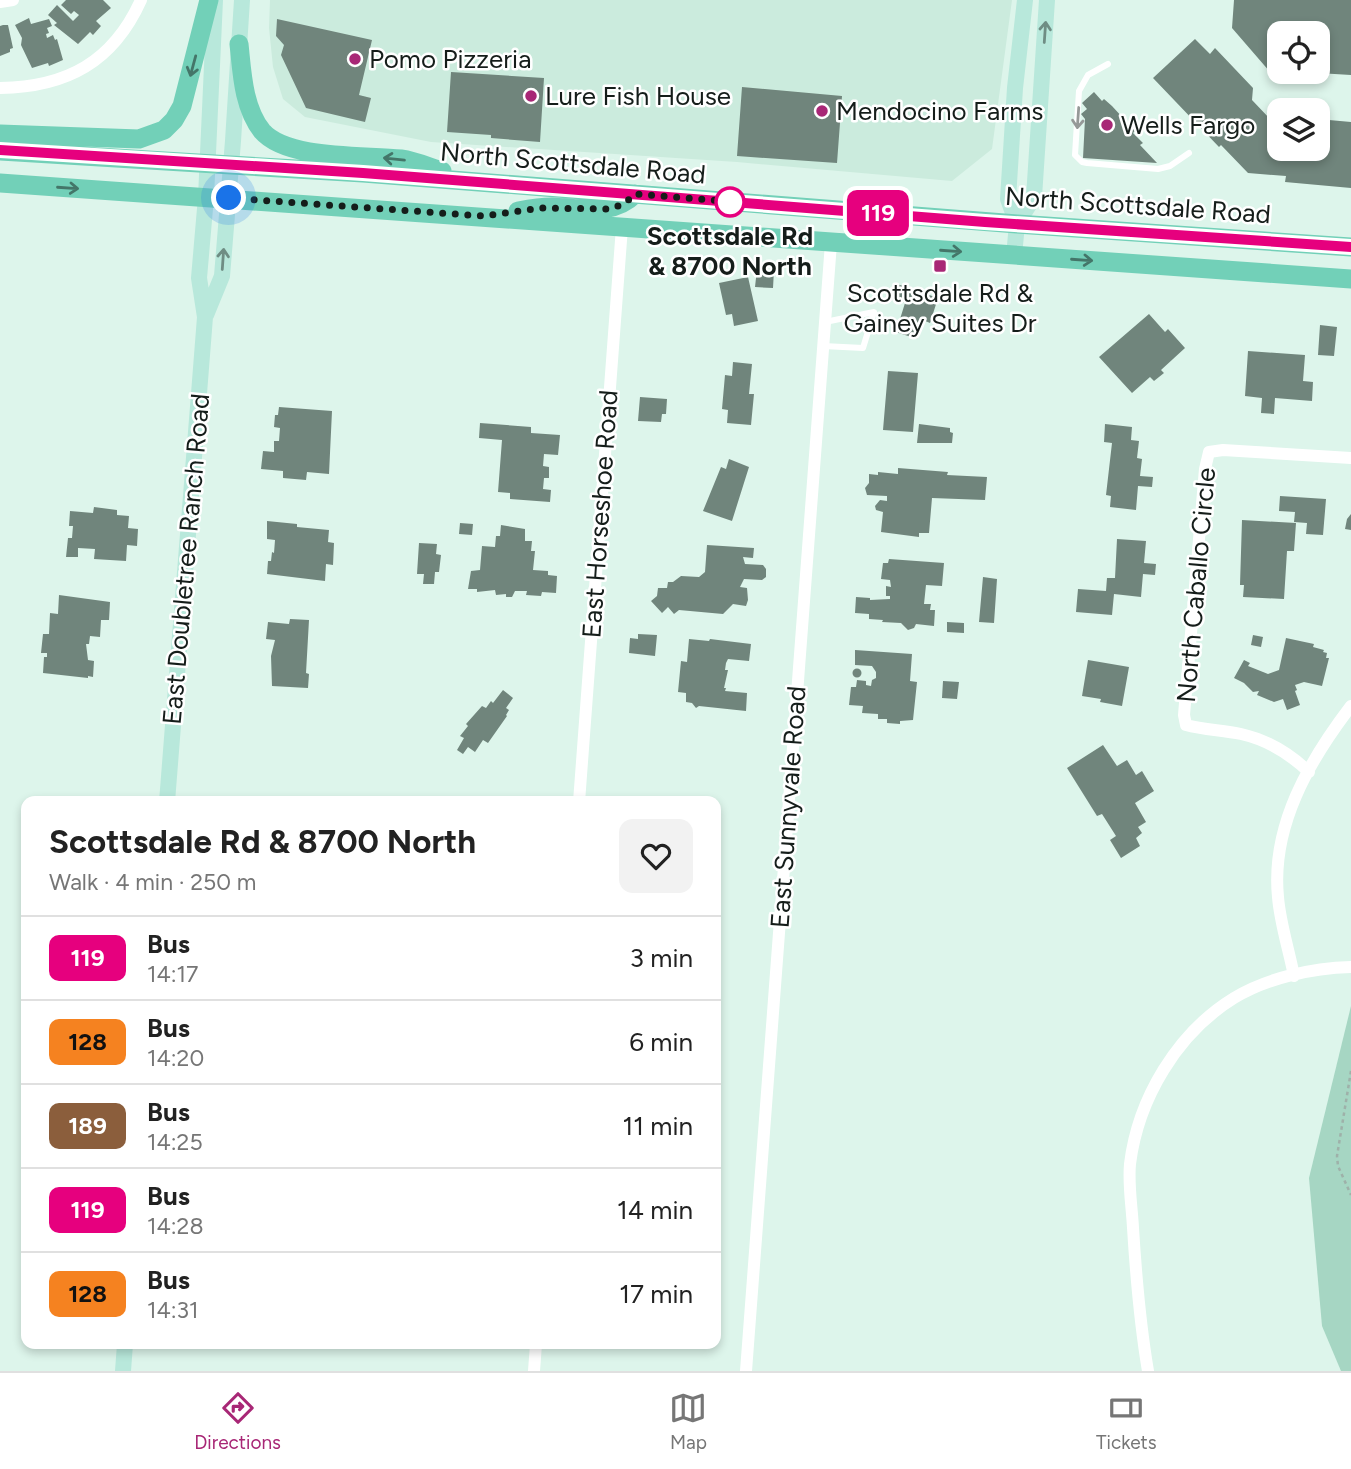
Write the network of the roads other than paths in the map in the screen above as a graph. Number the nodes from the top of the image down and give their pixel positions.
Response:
1 (13, 0) edge
2 (141, 0) edge
3 (209, 0) edge
4 (215, 0) edge
5 (242, 0) edge
6 (1025, 0) edge
7 (1047, 0) edge
8 (0, 2) edge
9 (239, 44) junction
10 (1108, 64) dead end
11 (0, 89) edge
12 (0, 134) edge
13 (0, 150) edge
14 (1189, 153) dead end
15 (207, 164) junction
16 (231, 165) junction
17 (484, 182) junction
18 (0, 183) edge
19 (635, 194) junction
20 (205, 197) junction
21 (229, 198) junction
22 (483, 216) junction
23 (1017, 224) junction
24 (622, 227) junction
25 (831, 243) junction
26 (1351, 247) edge
27 (1014, 256) junction
28 (1345, 277) edge
29 (205, 317) junction
30 (825, 322) junction
31 (823, 346) junction
32 (1351, 458) edge
33 (1351, 706) edge
34 (1309, 772) junction
35 (167, 796) edge
36 (579, 796) edge
37 (1351, 967) edge
38 (1294, 976) junction
39 (125, 1349) edge
40 (536, 1349) edge
41 (123, 1371) edge
42 (534, 1371) edge
43 (746, 1371) edge
44 (1148, 1371) edge

1 - 8 street
2 - 11 street
3 -> 12 main road
4 - 15 main road, East Doubletree Ranch Road
5 - 9 main road, East Doubletree Ranch Road
6 - 23 main road
23 -> 7 main road
9 - 16 main road, East Doubletree Ranch Road
17 -> 9 main road
10 -> 14 lane
13 - 15 main road, North Scottsdale Road
15 - 16 main road, North Scottsdale Road
15 - 20 main road, East Doubletree Ranch Road
16 - 17 main road, North Scottsdale Road
16 - 21 main road, East Doubletree Ranch Road
17 - 19 main road, North Scottsdale Road
18 -> 20 main road
19 - 22 main road
19 - 23 main road, North Scottsdale Road
20 - 21 main road
20 - 29 main road, East Doubletree Ranch Road
21 - 22 main road
29 -> 21 main road, East Doubletree Ranch Road
22 - 24 main road
23 - 26 main road, North Scottsdale Road
23 - 27 main road
24 - 25 main road
24 - 36 street, East Horseshoe Road
25 -> 27 main road
25 - 30 street, East Sunnyvale Road
27 -> 28 main road
29 - 35 main road, East Doubletree Ranch Road
30 - 31 street, East Sunnyvale Road
30 - 31 lane
31 - 43 street, East Sunnyvale Road
32 - 34 street, North Caballo Circle
33 - 34 street
34 - 38 street
37 - 38 street
38 - 44 street
39 - 41 main road
40 - 42 street

